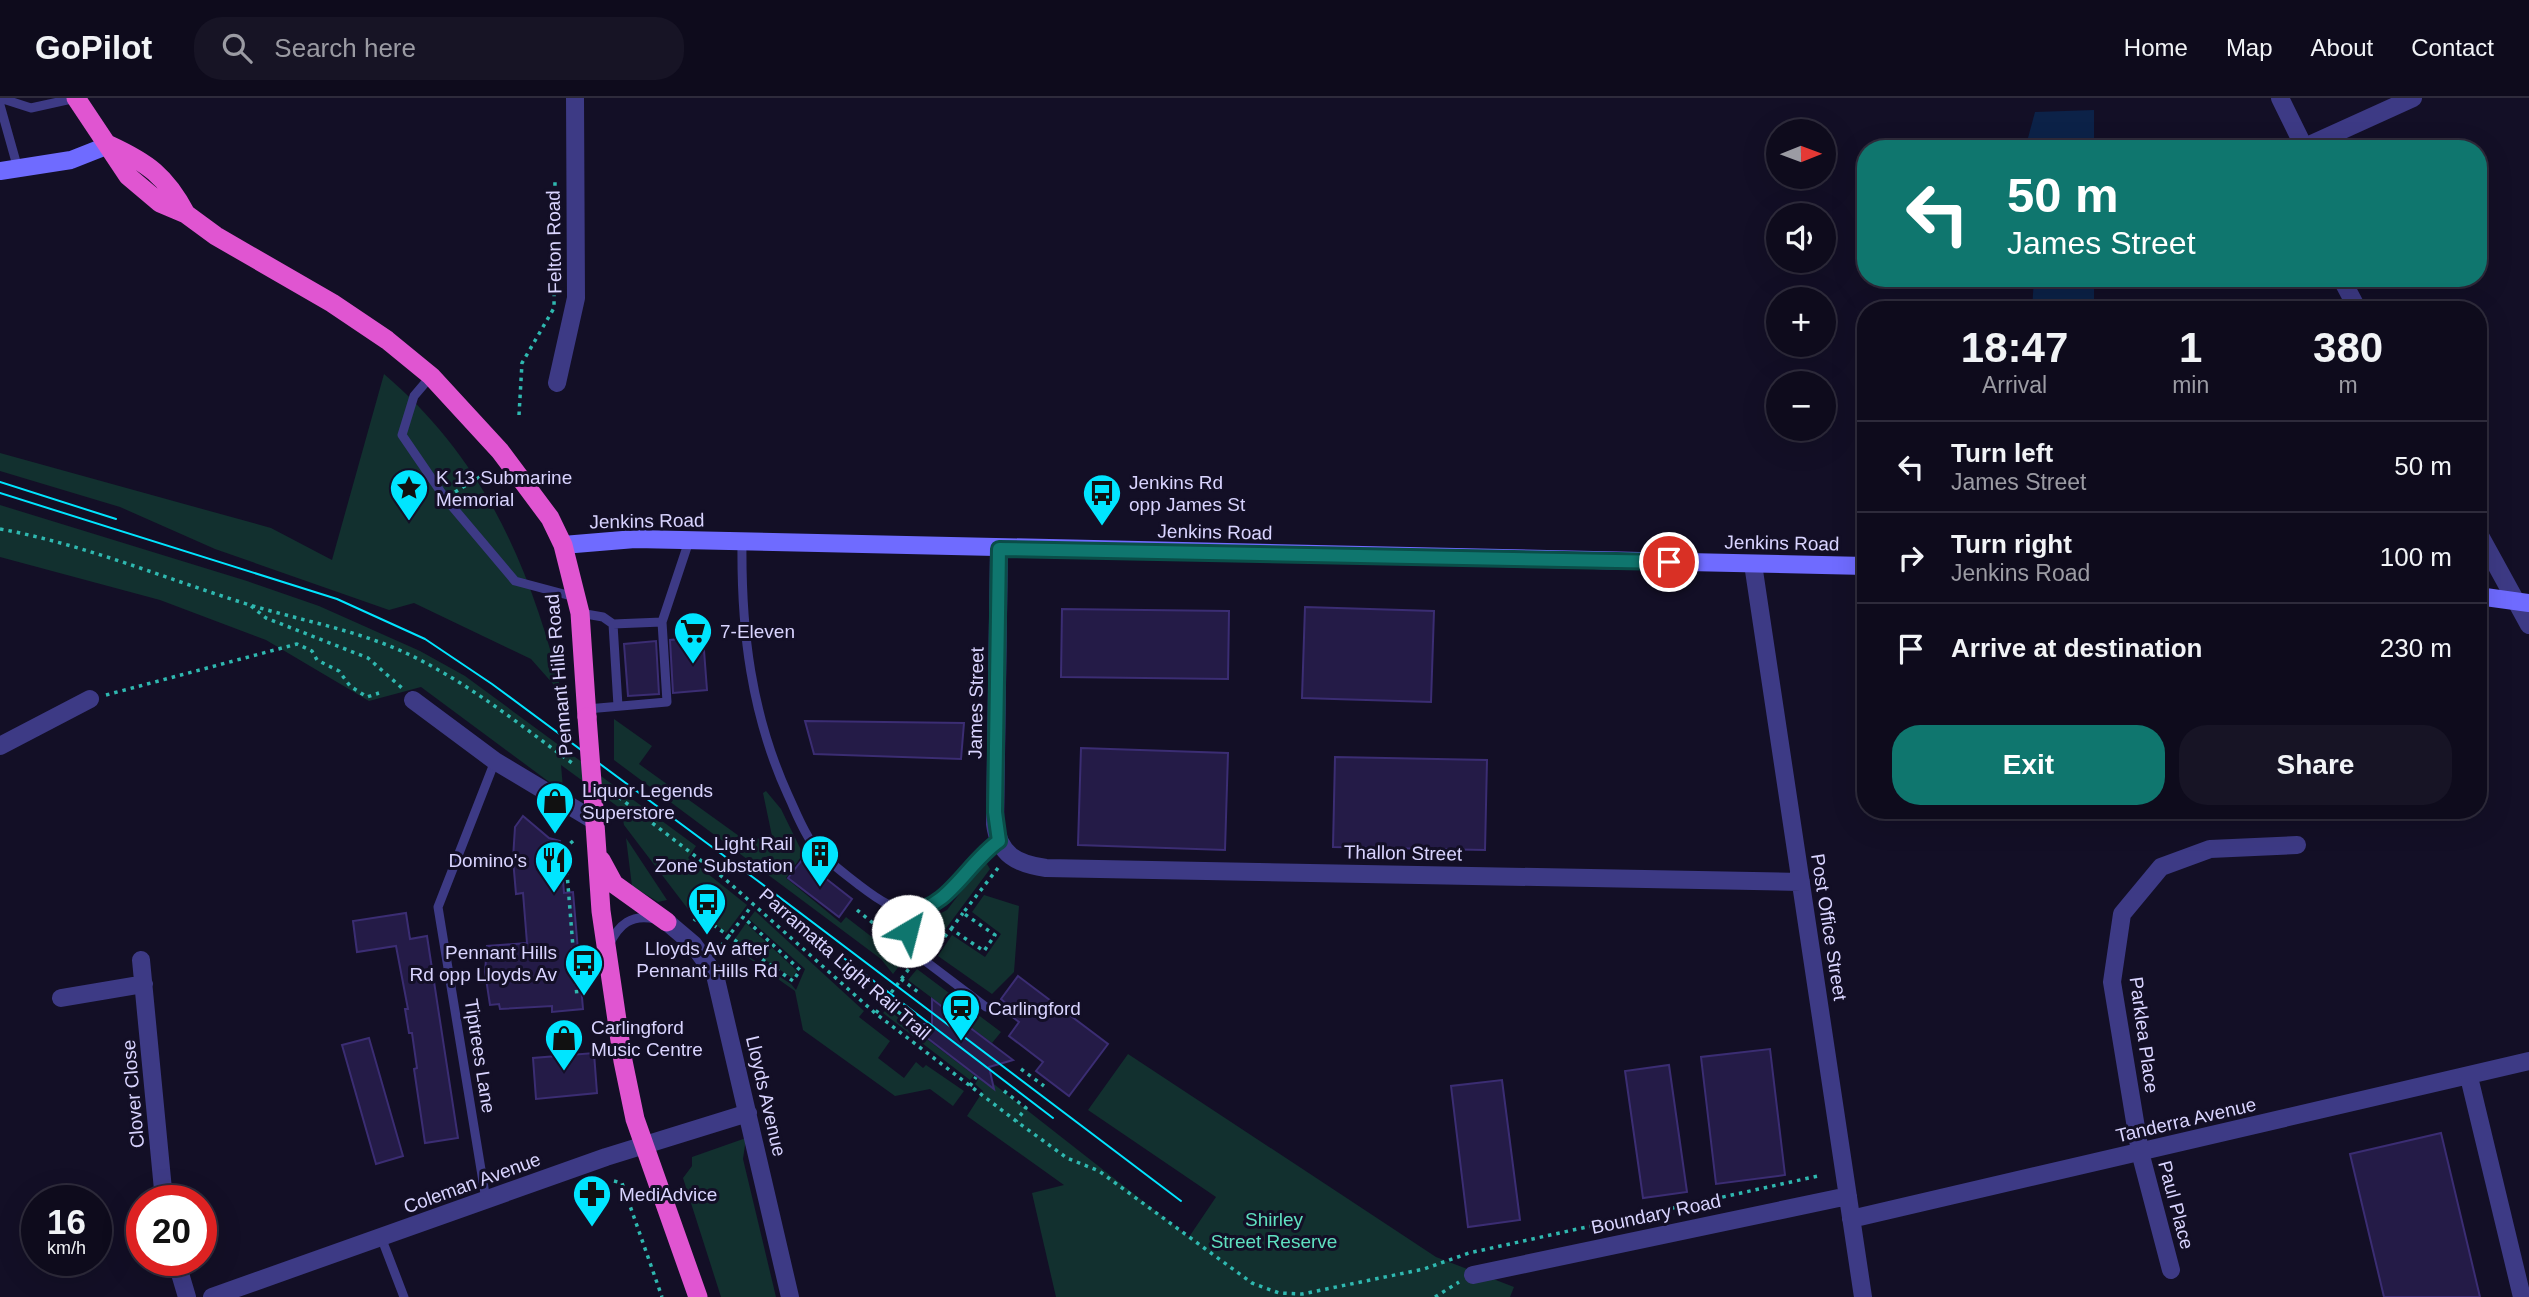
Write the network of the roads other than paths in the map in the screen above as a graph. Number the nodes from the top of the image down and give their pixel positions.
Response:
1 (0, 98) edge
2 (76, 98) edge
3 (575, 98) edge
4 (2280, 98) edge
5 (2413, 98) edge
6 (0, 105) edge
7 (2301, 140) edge
8 (2322, 140) edge
9 (109, 145) junction
10 (9, 169) edge
11 (431, 376) junction
12 (558, 383) dead end
13 (690, 541) junction
14 (742, 542) junction
15 (564, 545) junction
16 (999, 549) junction
17 (2487, 550) edge
18 (1752, 564) junction
19 (1857, 566) edge
20 (2487, 597) edge
21 (2522, 603) edge
22 (578, 605) junction
23 (662, 622) junction
24 (613, 624) junction
25 (2529, 625) edge
26 (90, 699) road end
27 (413, 700) road end
28 (618, 706) junction
29 (587, 713) junction
30 (0, 746) edge
31 (495, 761) junction
32 (595, 821) junction
33 (2297, 845) dead end
34 (1003, 848) junction
35 (597, 853) junction
36 (1801, 882) junction
37 (910, 911) junction
38 (667, 922) junction
39 (606, 951) junction
40 (141, 960) dead end
41 (144, 984) junction
42 (61, 998) dead end
43 (986, 1007) dead end
44 (2529, 1061) edge
45 (2469, 1077) junction
46 (748, 1114) junction
47 (644, 1145) junction
48 (2140, 1152) junction
49 (163, 1185) edge
50 (1848, 1196) junction
51 (486, 1200) junction
52 (1851, 1219) junction
53 (381, 1237) junction
54 (2171, 1270) dead end
55 (1474, 1275) road end
56 (181, 1276) edge
57 (187, 1297) edge
58 (212, 1297) edge
59 (404, 1297) edge
60 (698, 1297) edge
61 (790, 1297) edge
62 (1863, 1297) edge
63 (2522, 1297) edge

1 - 2 lane
2 - 9 highway
3 - 12 street, Felton Road
4 - 7 street
5 - 8 street
6 - 10 lane
9 - 10 main road
9 - 11 highway, Pennant Hills Road
11 - 15 highway, Pennant Hills Road
11 - 22 lane
13 - 14 main road, Jenkins Road
13 - 15 main road, Jenkins Road
13 - 23 lane
14 - 16 main road, Jenkins Road
14 - 37 lane
15 - 22 highway, Pennant Hills Road
16 - 18 main road, Jenkins Road
16 - 34 street, James Street
17 - 21 street
18 - 19 main road, Jenkins Road
18 - 36 street, Post Office Street
20 - 21 main road
21 - 25 street
22 - 24 lane
22 - 29 highway, Pennant Hills Road
23 - 24 lane
23 - 28 lane
24 - 28 lane
26 - 30 street
27 - 31 street
28 - 29 lane
29 - 32 highway, Pennant Hills Road, bridge
31 - 32 street
31 - 51 lane, Tiptrees Lane
32 - 35 highway, Pennant Hills Road
33 - 48 street, Parklea Place
34 - 36 street, Thallon Street
34 - 37 lane
35 - 38 highway
35 - 39 highway, Pennant Hills Road
36 - 50 street, Post Office Street
37 - 43 lane
38 - 39 lane
38 - 46 street, Lloyds Avenue
39 - 47 highway, Pennant Hills Road
40 - 41 street, Clover Close
41 - 42 street
41 - 49 street, Clover Close
44 - 45 street, Tanderra Avenue
45 - 48 street, Tanderra Avenue
45 - 63 street
46 - 47 street, Coleman Avenue
46 - 61 street, Lloyds Avenue
47 - 51 street, Coleman Avenue
47 - 60 highway, Pennant Hills Road
48 - 52 street, Tanderra Avenue
48 - 54 street, Paul Place
50 - 52 street, Post Office Street
50 - 55 street, Boundary Road
51 - 53 street, Coleman Avenue
52 - 62 street, Post Office Street
53 - 58 street, Coleman Avenue
53 - 59 lane
56 - 57 street

